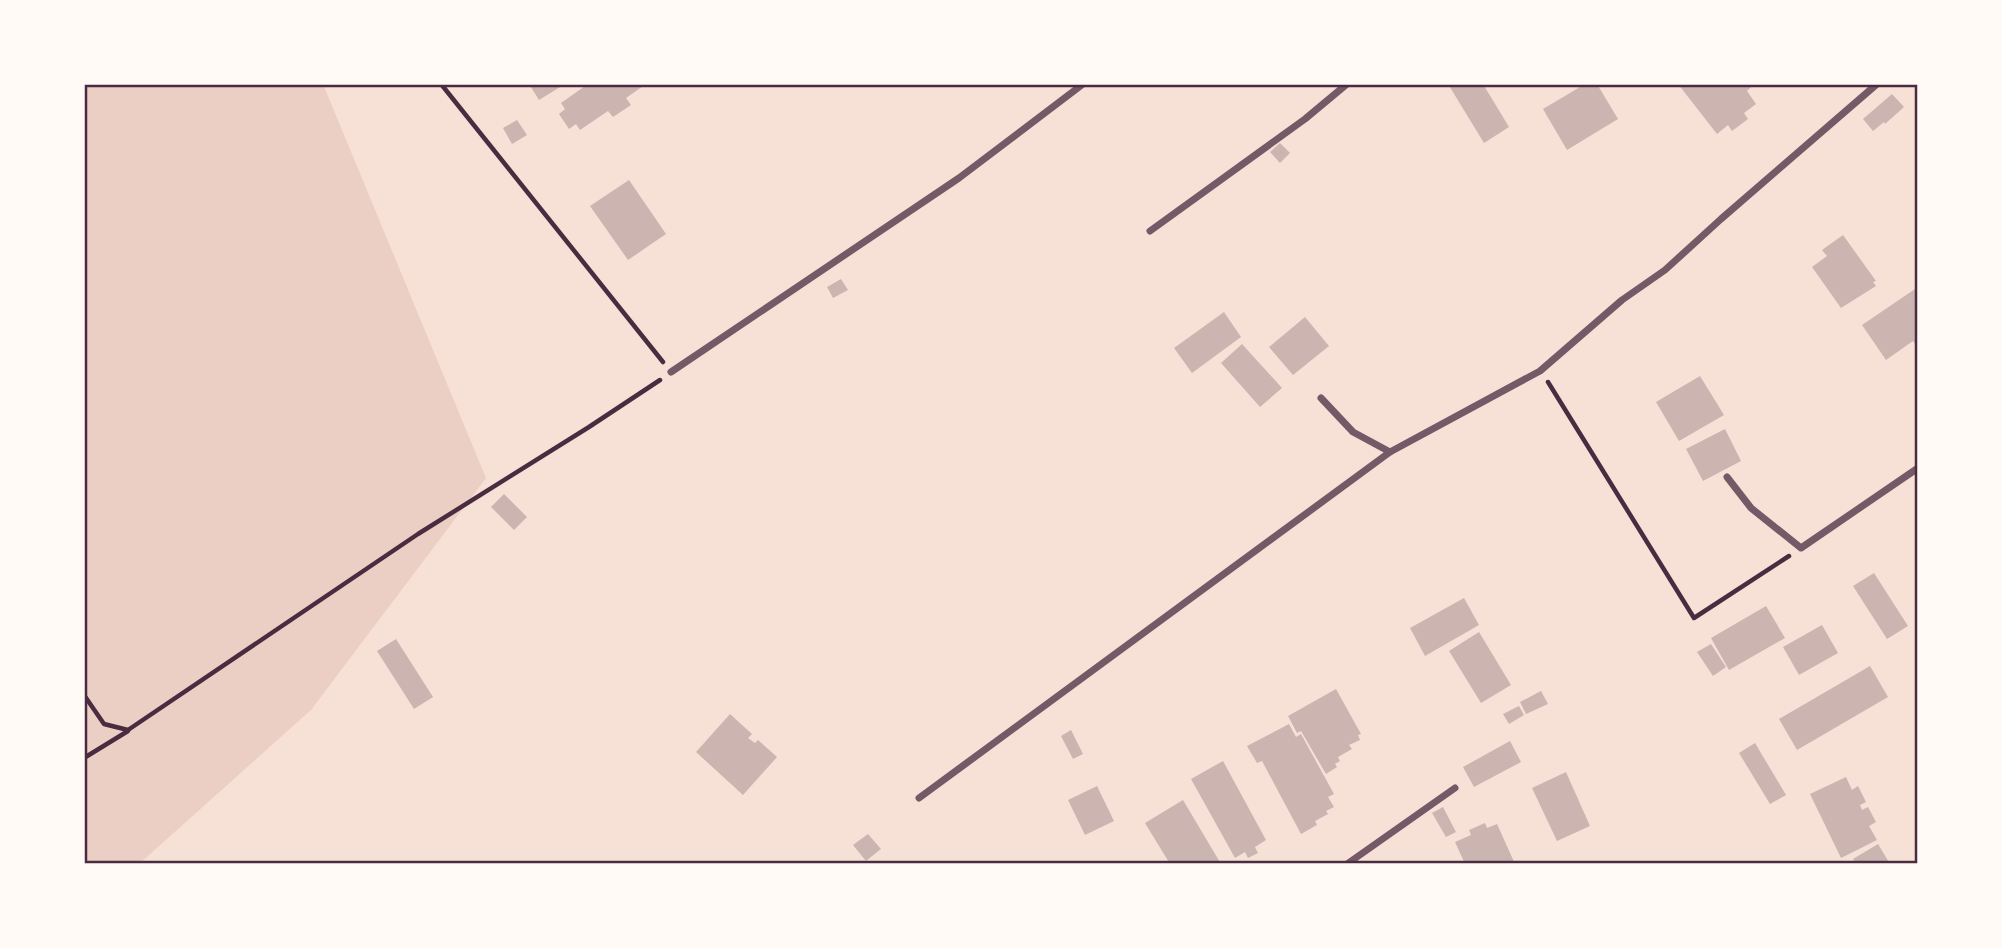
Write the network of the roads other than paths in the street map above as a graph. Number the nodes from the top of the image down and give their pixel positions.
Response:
1 (1083, 84) edge
2 (1347, 84) edge
3 (1877, 84) edge
4 (1150, 231) dead end
5 (671, 372) road end
6 (1321, 398) dead end
7 (1390, 452) junction
8 (1918, 468) edge
9 (1727, 477) dead end
10 (1455, 788) dead end
11 (919, 798) dead end
12 (1347, 864) edge

1 - 5 street
2 - 4 street
3 - 7 street
6 - 7 street
7 - 11 street
8 - 9 street
10 - 12 street

